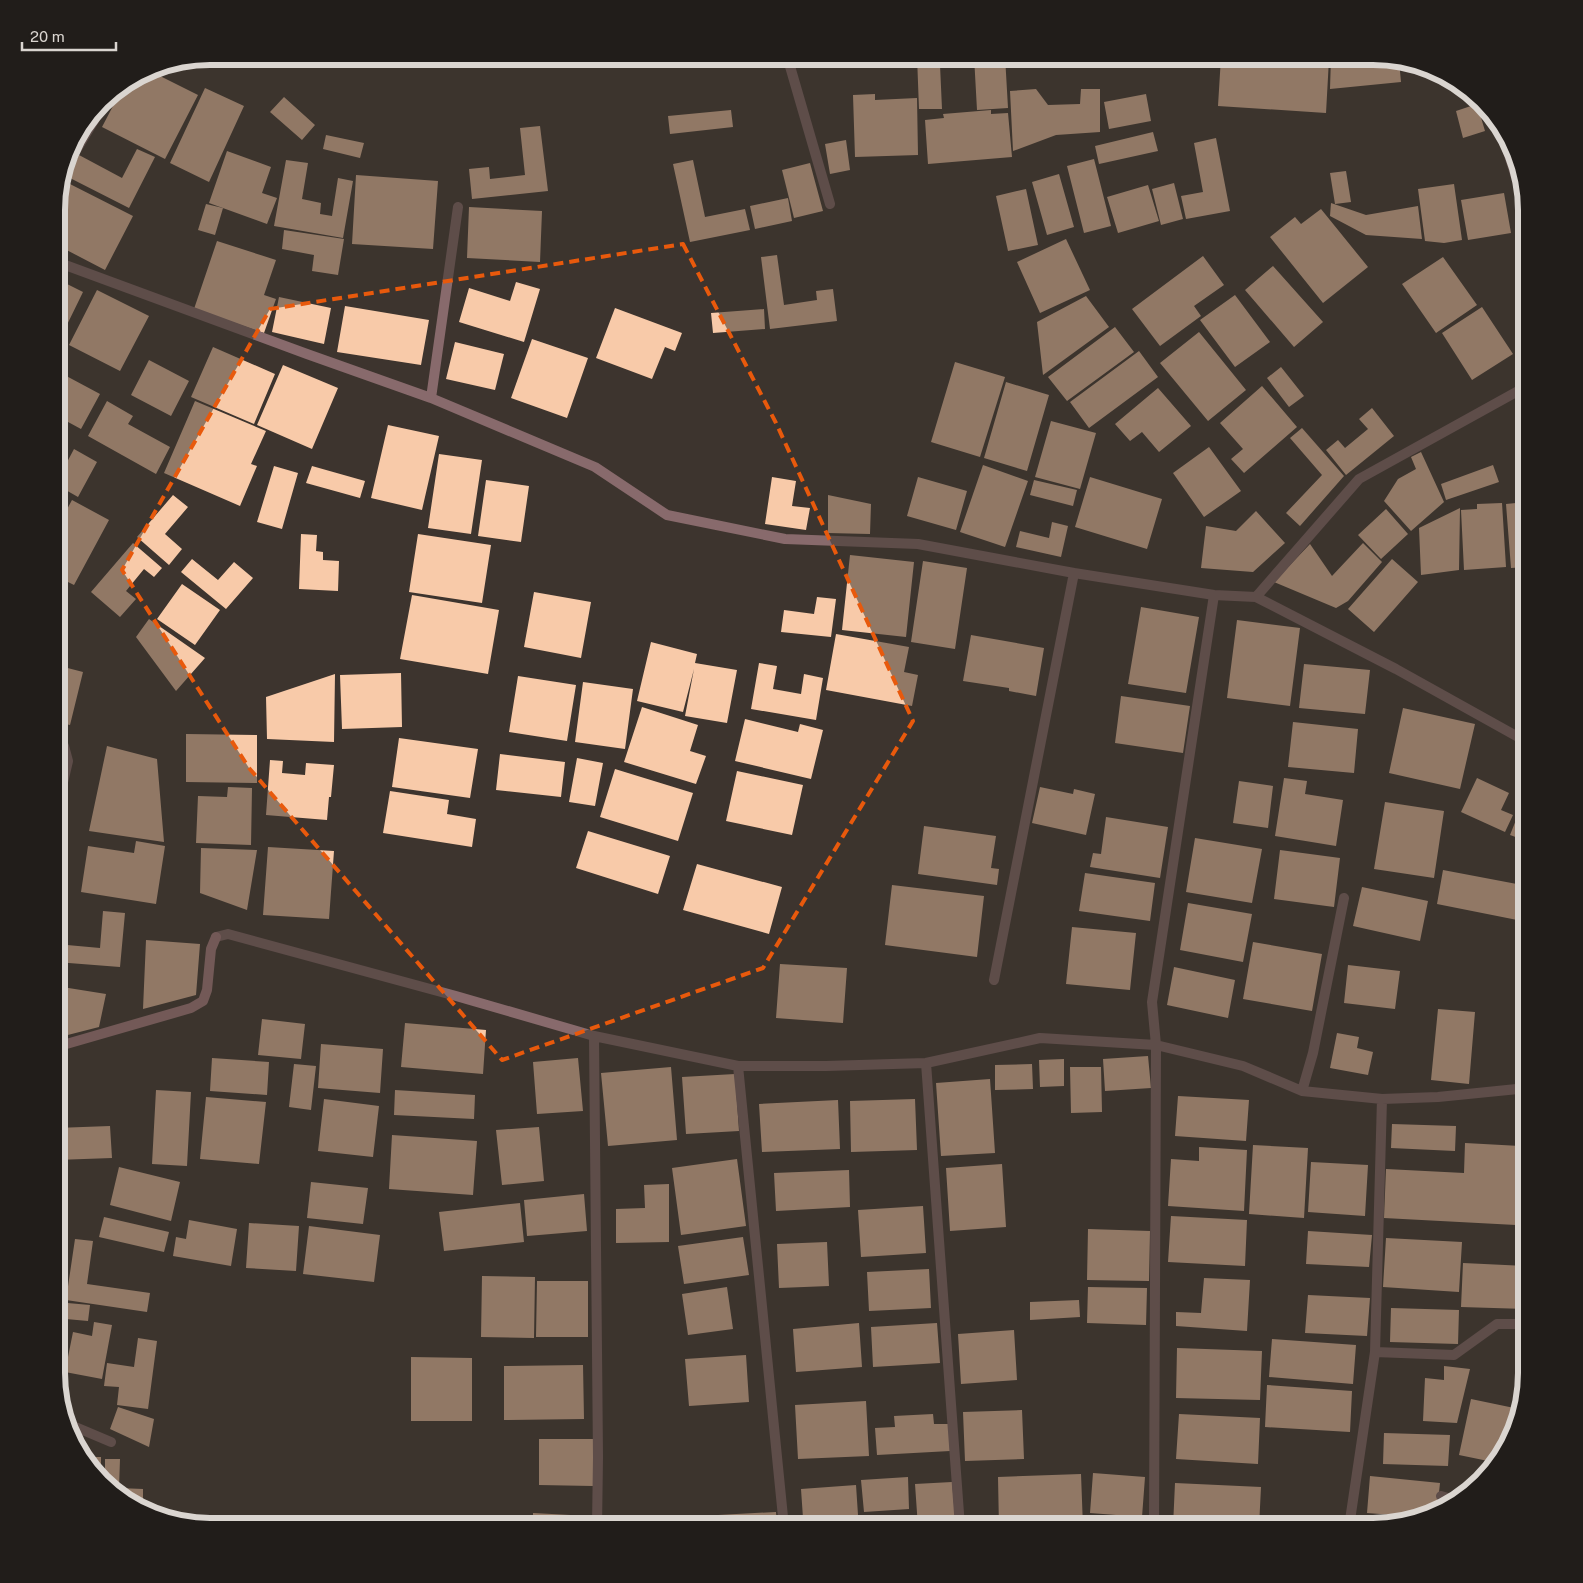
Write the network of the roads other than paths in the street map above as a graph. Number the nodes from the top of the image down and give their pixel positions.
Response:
1 (790, 65) edge
2 (830, 204) dead end
3 (458, 207) dead end
4 (65, 265) edge
5 (1518, 391) edge
6 (431, 398) junction
7 (1074, 573) junction
8 (1214, 595) junction
9 (1256, 597) junction
10 (1518, 737) edge
11 (65, 750) edge
12 (65, 774) edge
13 (1344, 898) dead end
14 (994, 980) dead end
15 (594, 1036) junction
16 (65, 1044) edge
17 (1156, 1046) junction
18 (926, 1063) junction
19 (738, 1066) junction
20 (1518, 1088) edge
21 (1302, 1091) junction
22 (1382, 1100) junction
23 (1518, 1324) edge
24 (1375, 1352) junction
25 (76, 1427) edge
26 (111, 1442) dead end
27 (1441, 1496) dead end
28 (1447, 1498) edge
29 (597, 1518) edge
30 (783, 1518) edge
31 (959, 1518) edge
32 (1154, 1518) edge
33 (1350, 1518) edge

1 - 2 street
3 - 6 street
4 - 6 street
5 - 9 street
6 - 7 street
7 - 8 street
7 - 14 street
8 - 9 street
8 - 17 street
9 - 10 street
11 - 12 street
13 - 21 street
15 - 16 street
15 - 19 street
15 - 29 street
17 - 18 street
17 - 21 street
17 - 32 street
18 - 19 street
18 - 31 street
19 - 30 street
20 - 22 street
21 - 22 street
22 - 24 street
23 - 24 street
24 - 33 street
25 - 26 street
27 - 28 street

